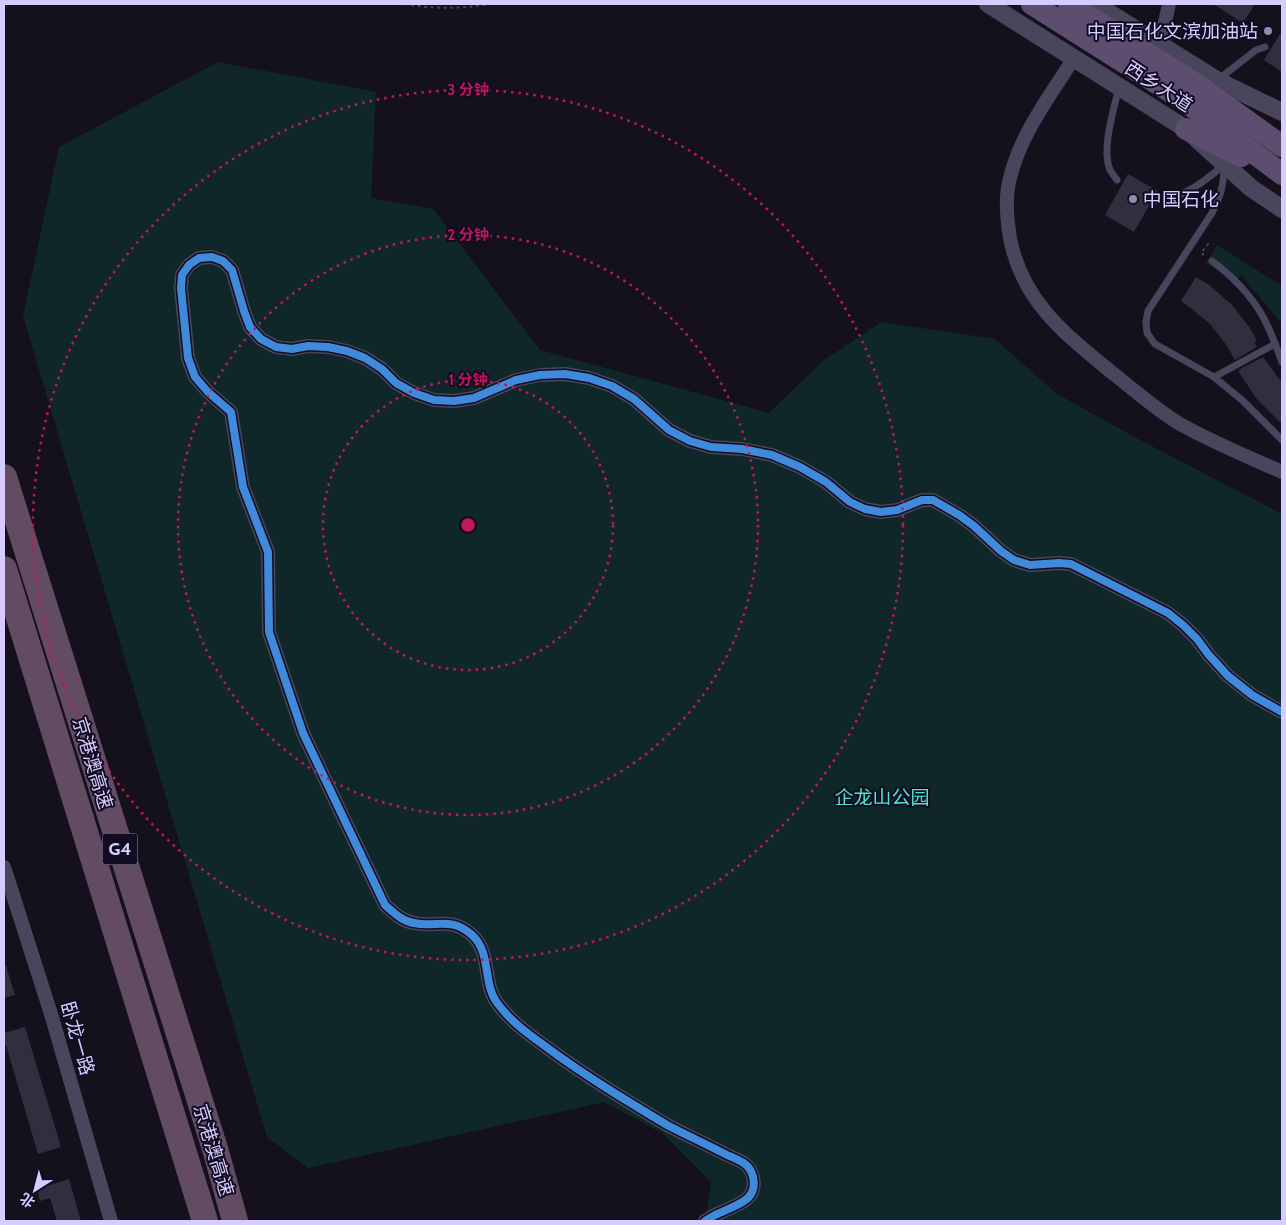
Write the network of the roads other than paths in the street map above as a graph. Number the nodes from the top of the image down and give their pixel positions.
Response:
1 (988, 4) edge
2 (1032, 4) edge
3 (1069, 4) edge
4 (1095, 4) edge
5 (1169, 4) edge
6 (1160, 45) junction
7 (1265, 47) dead end
8 (1074, 58) junction
9 (1218, 81) junction
10 (1119, 87) junction
11 (1188, 91) junction
12 (1282, 112) edge
13 (1186, 128) junction
14 (1282, 140) edge
15 (1282, 146) edge
16 (1224, 164) junction
17 (1282, 175) edge
18 (1117, 180) dead end
19 (1154, 201) dead end
20 (1282, 209) edge
21 (1212, 261) road end
22 (1275, 344) junction
23 (1282, 362) edge
24 (1214, 377) junction
25 (1282, 440) edge
26 (1282, 472) edge
27 (4, 477) edge
28 (4, 569) edge
29 (1282, 712) edge
30 (4, 867) edge
31 (111, 1221) edge
32 (205, 1221) edge
33 (235, 1221) edge
34 (705, 1221) edge

1 - 8 street
2 - 11 main road, 西乡大道
3 - 11 main road, 西乡大道
4 - 6 street
5 - 6 street
6 - 9 street
7 - 9 lane
8 - 10 street
8 - 26 street
9 - 12 street
9 - 14 main road
10 - 13 street
10 - 18 lane
11 - 15 main road, 西乡大道
11 - 17 main road, 西乡大道
13 - 16 street
13 - 17 main road
16 - 19 lane
16 - 20 street
16 - 24 lane
21 - 22 lane
22 - 23 lane
22 - 24 lane
24 - 25 lane
27 - 33 highway, 京港澳高速 / G4
28 - 32 highway, 京港澳高速 / G4
29 - 34 street
30 - 31 street, 卧龙一路

